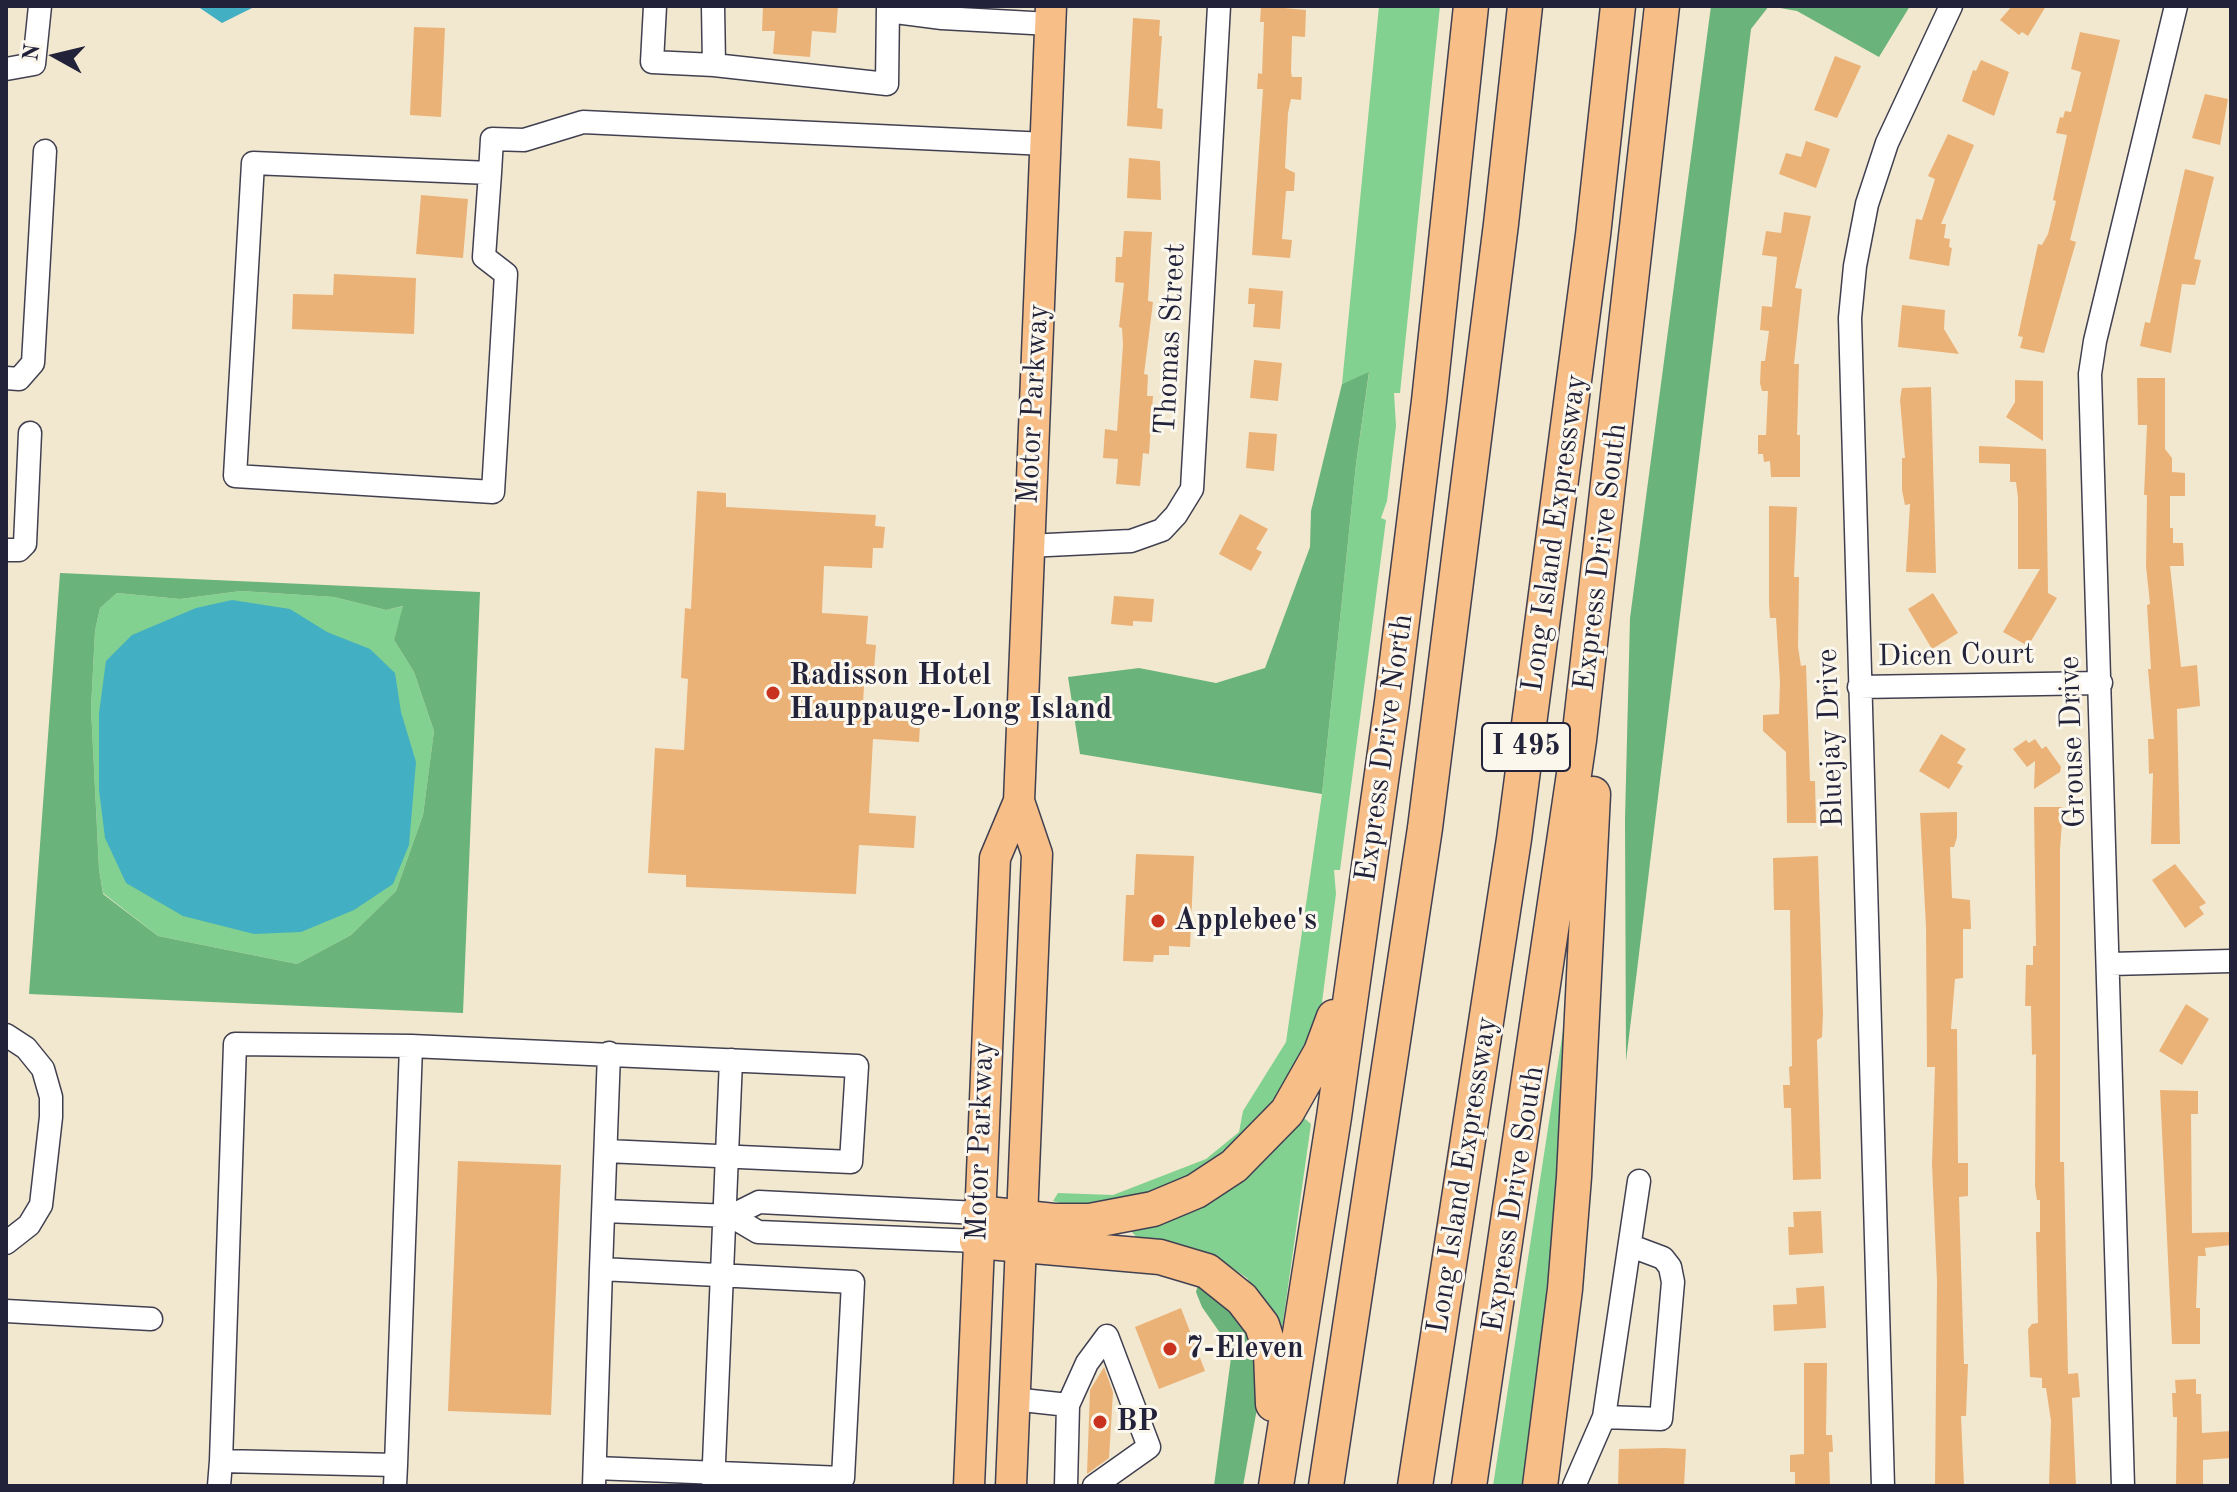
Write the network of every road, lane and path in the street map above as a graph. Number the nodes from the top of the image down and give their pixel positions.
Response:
1 (40, 6) edge
2 (655, 6) edge
3 (713, 6) edge
4 (1219, 6) edge
5 (1471, 6) edge
6 (1525, 6) edge
7 (1618, 6) edge
8 (1662, 6) edge
9 (1951, 6) edge
10 (2176, 6) edge
11 (888, 8) edge
12 (942, 12) edge
13 (1051, 15) edge
14 (714, 65) junction
15 (6, 69) edge
16 (1046, 144) junction
17 (45, 151) dead end
18 (490, 173) junction
19 (6, 378) edge
20 (30, 433) dead end
21 (1027, 546) junction
22 (6, 550) edge
23 (1601, 574) junction
24 (2101, 683) junction
25 (1859, 687) junction
26 (1019, 801) junction
27 (1360, 932) junction
28 (2231, 961) edge
29 (2110, 964) junction
30 (6, 1035) edge
31 (411, 1046) junction
32 (609, 1053) junction
33 (731, 1060) junction
34 (606, 1151) junction
35 (727, 1155) junction
36 (1639, 1181) dead end
37 (604, 1211) junction
38 (728, 1216) junction
39 (978, 1227) junction
40 (1022, 1231) junction
41 (6, 1243) edge
42 (1631, 1246) junction
43 (601, 1269) junction
44 (722, 1276) junction
45 (6, 1311) edge
46 (151, 1319) dead end
47 (1013, 1399) junction
48 (1068, 1405) junction
49 (1604, 1417) junction
50 (221, 1461) junction
51 (396, 1476) edge
52 (594, 1477) edge
53 (713, 1480) edge
54 (843, 1482) edge
55 (219, 1486) edge
56 (969, 1486) edge
57 (1011, 1486) edge
58 (1066, 1486) edge
59 (1094, 1486) edge
60 (1273, 1486) edge
61 (1326, 1486) edge
62 (1415, 1486) edge
63 (1469, 1486) edge
64 (1540, 1486) edge
65 (1574, 1486) edge
66 (1883, 1486) edge
67 (2123, 1486) edge

1 - 15 street
2 - 14 street
3 - 14 street
4 - 21 street, Thomas Street
5 - 27 highway, Express Drive North
6 - 61 highway, I 495
7 - 62 highway, Long Island Expressway / I 495
8 - 23 highway, Express Drive South
9 - 25 street, Bluejay Drive
10 - 24 street, Grouse Drive
11 - 12 street
11 - 14 street
12 - 13 street
13 - 16 main road, Motor Parkway
16 - 18 street
16 - 21 main road, Motor Parkway
17 - 19 street
18 - 18 street
20 - 22 street
21 - 26 main road, Motor Parkway
23 - 63 highway, Express Drive South
23 - 64 highway
24 - 25 street, Dicen Court
24 - 29 street, Grouse Drive
25 - 66 street, Bluejay Drive
26 - 39 main road, Motor Parkway
26 - 40 main road, Motor Parkway
27 - 40 highway
27 - 60 highway, Express Drive North
28 - 29 street
29 - 67 street, Grouse Drive
30 - 41 street
31 - 32 street
31 - 50 street
31 - 51 street
32 - 33 street
32 - 34 street
33 - 35 street
33 - 35 street
34 - 35 street
34 - 37 street
35 - 38 street
36 - 42 street
37 - 38 street
37 - 43 street
38 - 39 street
38 - 44 street
39 - 40 highway
39 - 56 main road, Motor Parkway
40 - 47 main road, Motor Parkway
40 - 60 highway
42 - 49 street
42 - 49 street
43 - 44 street
43 - 52 street
44 - 53 street
44 - 54 street
45 - 46 street
47 - 48 street
47 - 57 main road, Motor Parkway
48 - 58 street
48 - 59 street
49 - 65 street
50 - 51 street
50 - 55 street
52 - 53 street
53 - 54 street

